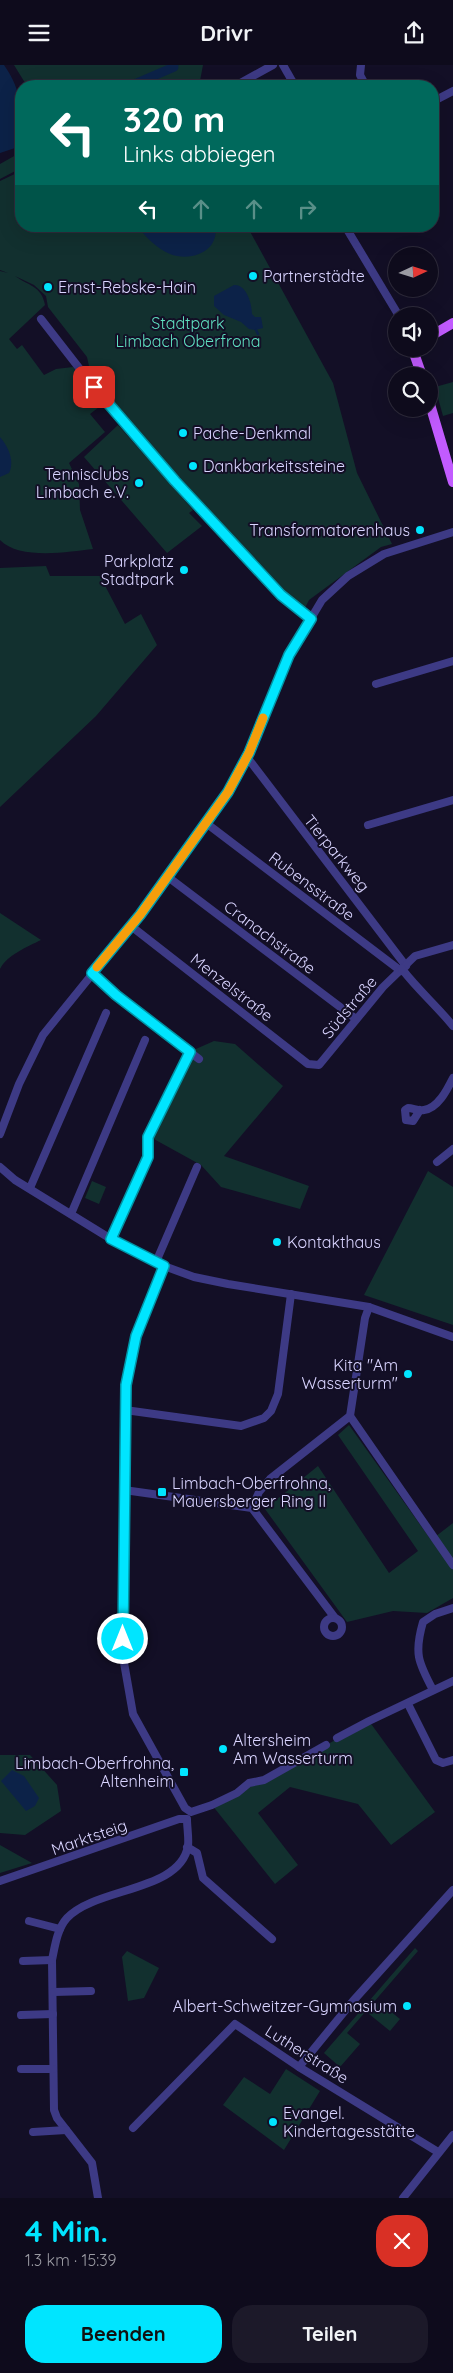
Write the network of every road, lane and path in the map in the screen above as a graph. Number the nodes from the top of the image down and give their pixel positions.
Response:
1 (274, 65) edge
2 (283, 65) edge
3 (361, 65) edge
4 (246, 80) edge
5 (292, 80) edge
6 (363, 80) edge
7 (453, 91) edge
8 (439, 98) edge
9 (349, 232) edge
10 (394, 307) edge
11 (41, 319) dead end
12 (453, 323) edge
13 (438, 332) edge
14 (434, 417) edge
15 (453, 481) edge
16 (453, 532) edge
17 (311, 619) junction
18 (453, 661) edge
19 (376, 683) dead end
20 (246, 757) junction
21 (453, 800) edge
22 (206, 823) junction
23 (368, 825) dead end
24 (168, 877) junction
25 (131, 926) junction
26 (453, 945) edge
27 (403, 969) junction
28 (92, 973) junction
29 (106, 1013) dead end
30 (356, 1019) junction
31 (453, 1026) edge
32 (145, 1040) dead end
33 (190, 1052) junction
34 (200, 1059) dead end
35 (319, 1065) joint
36 (453, 1078) edge
37 (420, 1110) dead end
38 (0, 1134) edge
39 (453, 1149) edge
40 (436, 1162) dead end
41 (0, 1167) edge
42 (197, 1167) dead end
43 (30, 1188) junction
44 (71, 1214) junction
45 (111, 1239) junction
46 (156, 1262) junction
47 (164, 1266) junction
48 (291, 1294) junction
49 (368, 1307) junction
50 (453, 1337) edge
51 (125, 1410) junction
52 (350, 1416) junction
53 (124, 1490) junction
54 (252, 1508) junction
55 (453, 1565) edge
56 (453, 1608) edge
57 (335, 1619) dead end
58 (453, 1681) edge
59 (433, 1690) junction
60 (408, 1703) junction
61 (338, 1738) dead end
62 (326, 1745) dead end
63 (453, 1760) edge
64 (187, 1847) junction
65 (0, 1881) edge
66 (453, 1890) edge
67 (29, 1921) dead end
68 (60, 1929) junction
69 (272, 1939) dead end
70 (22, 1961) dead end
71 (52, 1961) junction
72 (91, 1991) dead end
73 (54, 1992) junction
74 (53, 2014) junction
75 (21, 2015) dead end
76 (299, 2067) junction
77 (21, 2069) dead end
78 (53, 2069) junction
79 (133, 2128) dead end
80 (66, 2130) junction
81 (33, 2132) dead end
82 (453, 2135) edge
83 (438, 2152) junction
84 (98, 2198) edge
85 (403, 2198) edge

1 - 4 street
2 - 5 street
3 - 6 street
7 - 8 street
9 - 10 street
11 - 17 street
12 - 13 main road
14 - 15 main road
16 - 17 street
17 - 20 street
18 - 19 street
20 - 22 street
20 - 27 street, Tierparkweg
21 - 23 street
22 - 24 street
22 - 27 street, Rubensstraße
24 - 25 street
24 - 30 street, Cranachstraße
25 - 28 street
25 - 35 street, Menzelstraße
26 - 27 street, Südstraße
27 - 30 street, Südstraße
27 - 31 street
28 - 33 street
28 - 38 street
29 - 43 street
30 - 35 street, Südstraße
32 - 44 street
33 - 34 street
33 - 45 street
36 - 37 street
39 - 40 street
41 - 43 street
42 - 46 street
43 - 44 street
44 - 45 street
45 - 46 street
46 - 47 street
47 - 48 street
47 - 51 street
48 - 49 street
48 - 51 street
49 - 50 street
49 - 52 street
51 - 53 street
52 - 54 street
52 - 55 street
53 - 54 street
53 - 62 street
54 - 57 street
56 - 59 street
58 - 59 street
59 - 60 street
60 - 61 street
60 - 63 street
64 - 65 street, Marktsteig
64 - 68 street
64 - 69 street
66 - 76 street
67 - 68 street
68 - 71 street
70 - 71 street
71 - 73 street
72 - 73 street
73 - 74 street
74 - 75 street
74 - 78 street
76 - 79 street, Lutherstraße
76 - 83 street, Lutherstraße
77 - 78 street
78 - 80 street
80 - 81 street
80 - 84 street
82 - 83 street
83 - 85 street

